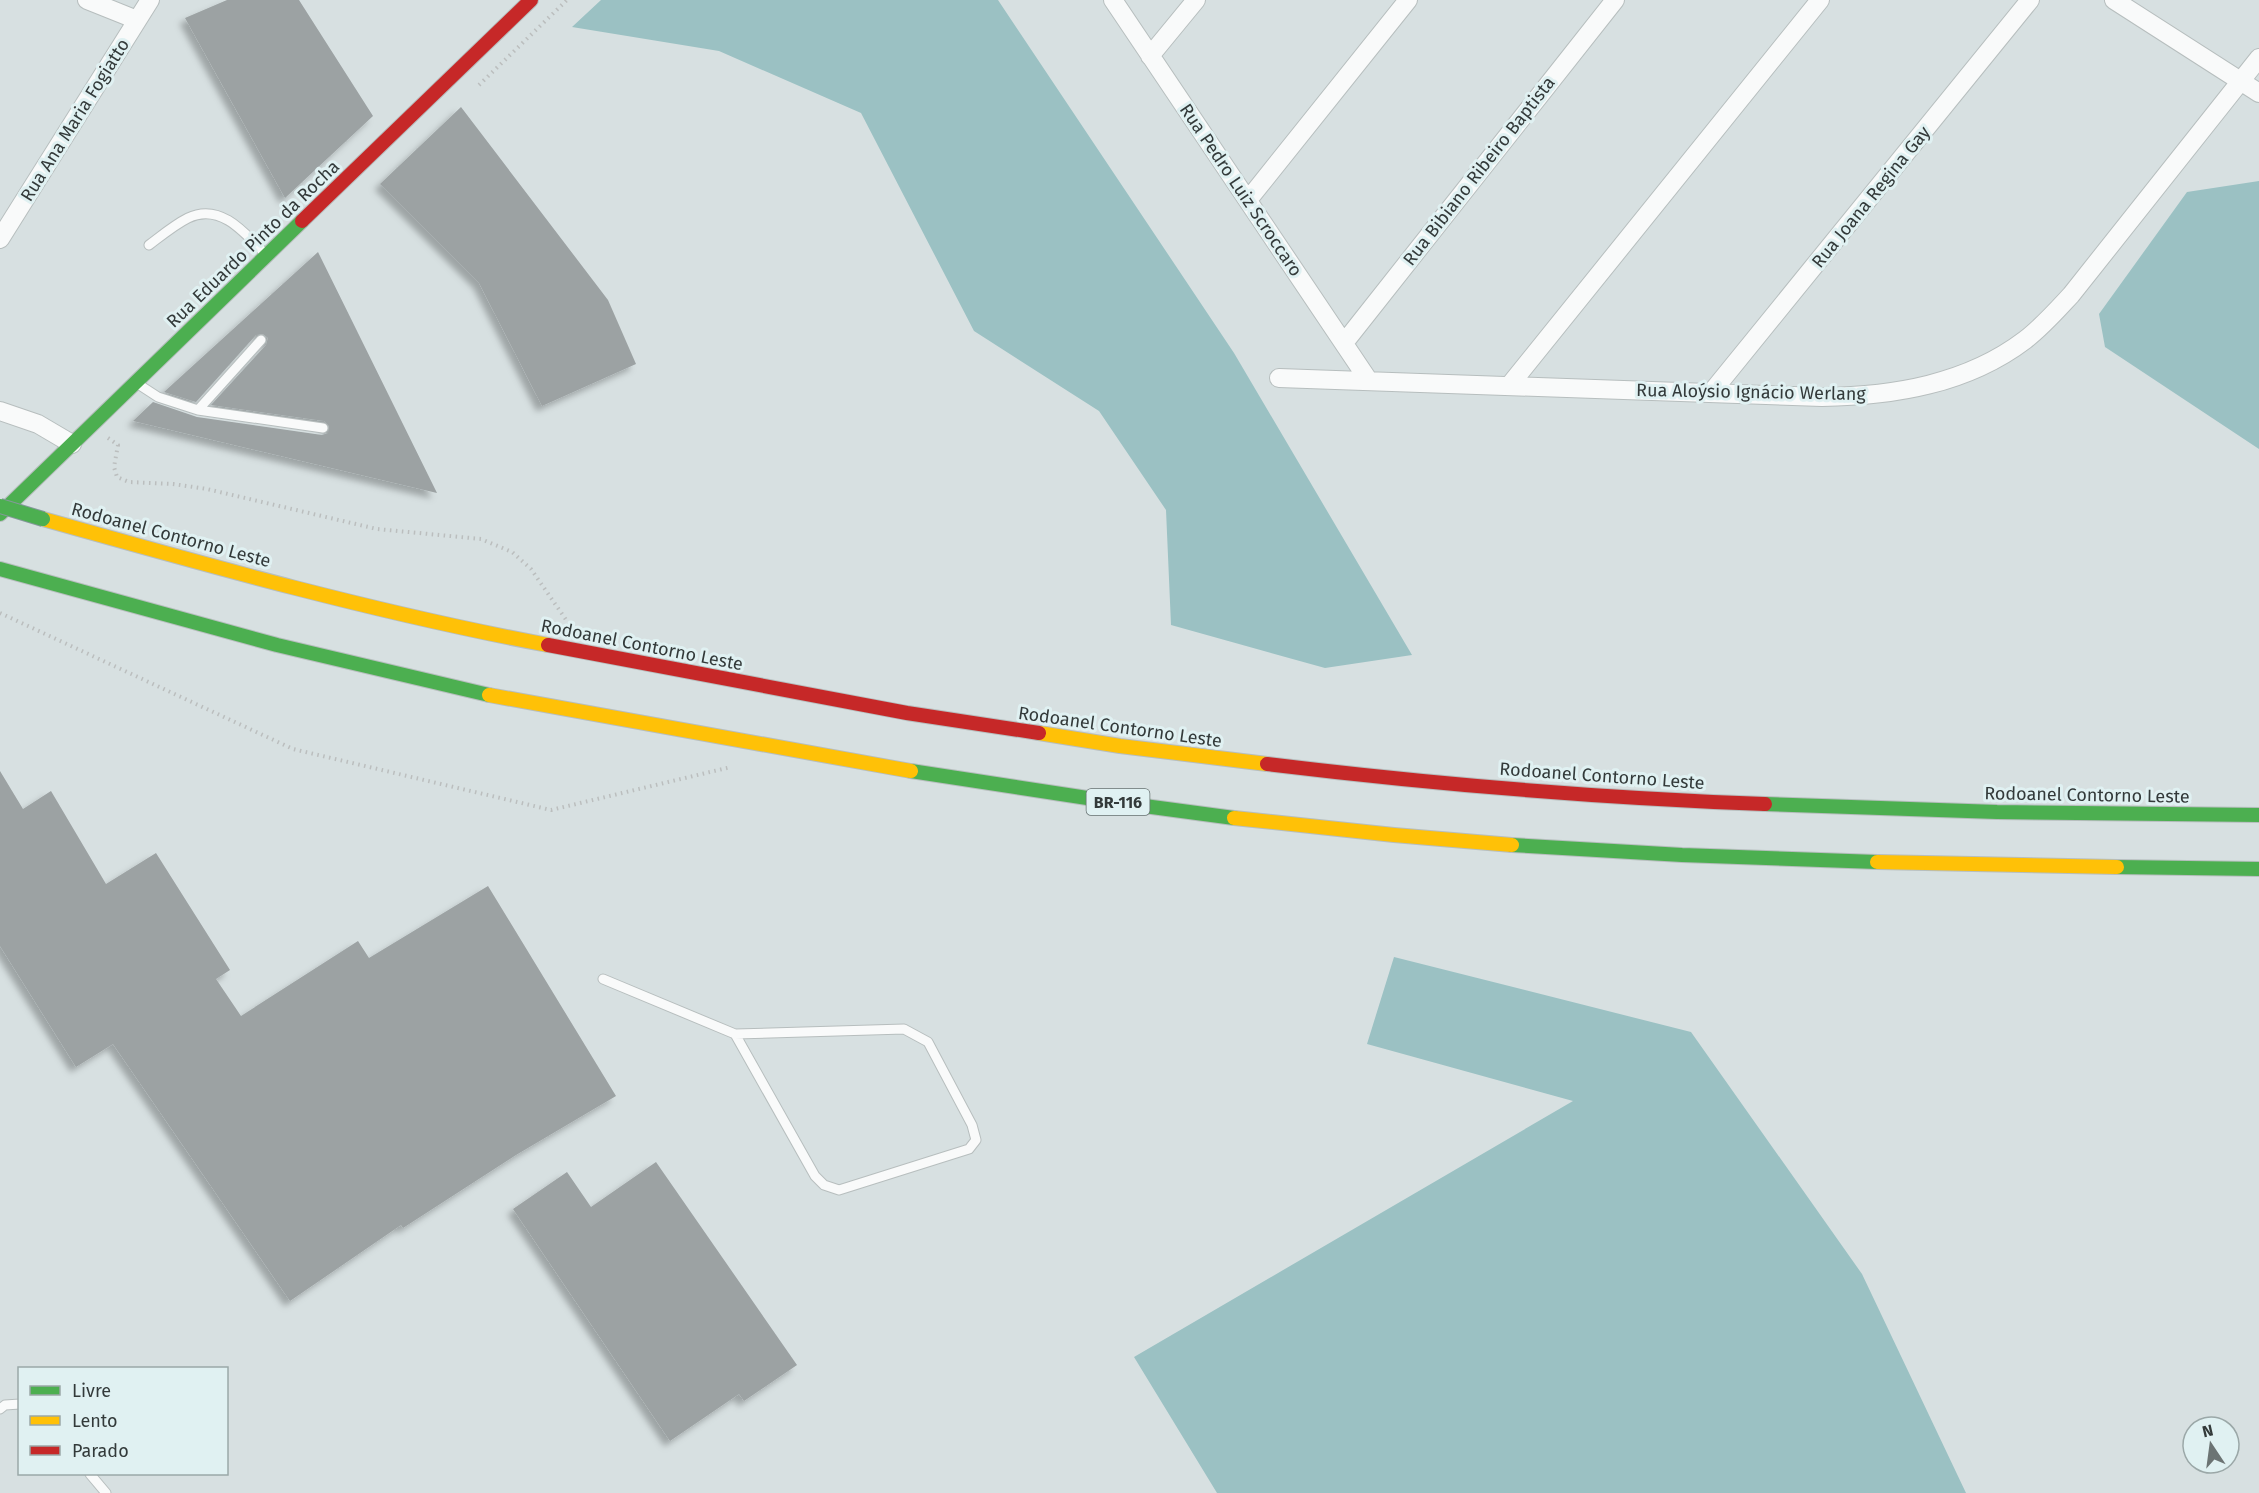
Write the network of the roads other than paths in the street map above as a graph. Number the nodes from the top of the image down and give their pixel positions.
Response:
1 (87, 0) edge
2 (150, 0) edge
3 (531, 0) edge
4 (1113, 0) edge
5 (1196, 0) edge
6 (1408, 0) edge
7 (1615, 0) edge
8 (1820, 0) edge
9 (2030, 0) edge
10 (2114, 0) edge
11 (137, 20) junction
12 (1150, 56) junction
13 (2259, 58) edge
14 (2241, 81) junction
15 (2259, 93) edge
16 (1248, 200) junction
17 (0, 239) edge
18 (149, 245) dead end
19 (267, 256) junction
20 (261, 340) dead end
21 (1344, 343) junction
22 (1279, 378) dead end
23 (1369, 381) junction
24 (136, 382) junction
25 (1509, 386) junction
26 (1711, 393) junction
27 (198, 410) junction
28 (0, 411) edge
29 (324, 428) dead end
30 (72, 444) junction
31 (0, 506) edge
32 (0, 514) edge
33 (0, 569) edge
34 (2259, 816) edge
35 (2259, 869) edge
36 (603, 979) dead end
37 (735, 1034) junction
38 (18, 1404) edge
39 (0, 1409) edge
40 (92, 1475) edge
41 (106, 1493) edge

1 - 11 street
2 - 11 street, Rua Ana Maria Fogiatto
3 - 19 main road, Rua Eduardo Pinto da Rocha
4 - 12 street, Rua Pedro Luiz Scroccaro
5 - 12 street
6 - 16 street
7 - 21 street, Rua Bibiano Ribeiro Baptista
8 - 25 street
9 - 26 street, Rua Joana Regina Gay
10 - 14 street
11 - 17 street, Rua Ana Maria Fogiatto
12 - 16 street, Rua Pedro Luiz Scroccaro
13 - 14 street, Rua Aloýsio Ignácio Werlang
14 - 15 street
14 - 26 street, Rua Aloýsio Ignácio Werlang
16 - 21 street, Rua Pedro Luiz Scroccaro
18 - 19 lane
19 - 24 main road, Rua Eduardo Pinto da Rocha
20 - 27 lane
21 - 23 street, Rua Pedro Luiz Scroccaro
22 - 23 street, Rua Aloýsio Ignácio Werlang
23 - 25 street, Rua Aloýsio Ignácio Werlang
24 - 27 lane
24 - 30 main road, Rua Eduardo Pinto da Rocha
25 - 26 street, Rua Aloýsio Ignácio Werlang
27 - 29 lane
28 - 30 street
30 - 32 main road, Rua Eduardo Pinto da Rocha
31 - 34 main road, Rodoanel Contorno Leste, bridge
33 - 35 main road, BR-116
36 - 37 lane
37 - 37 lane
38 - 39 lane
40 - 41 lane

